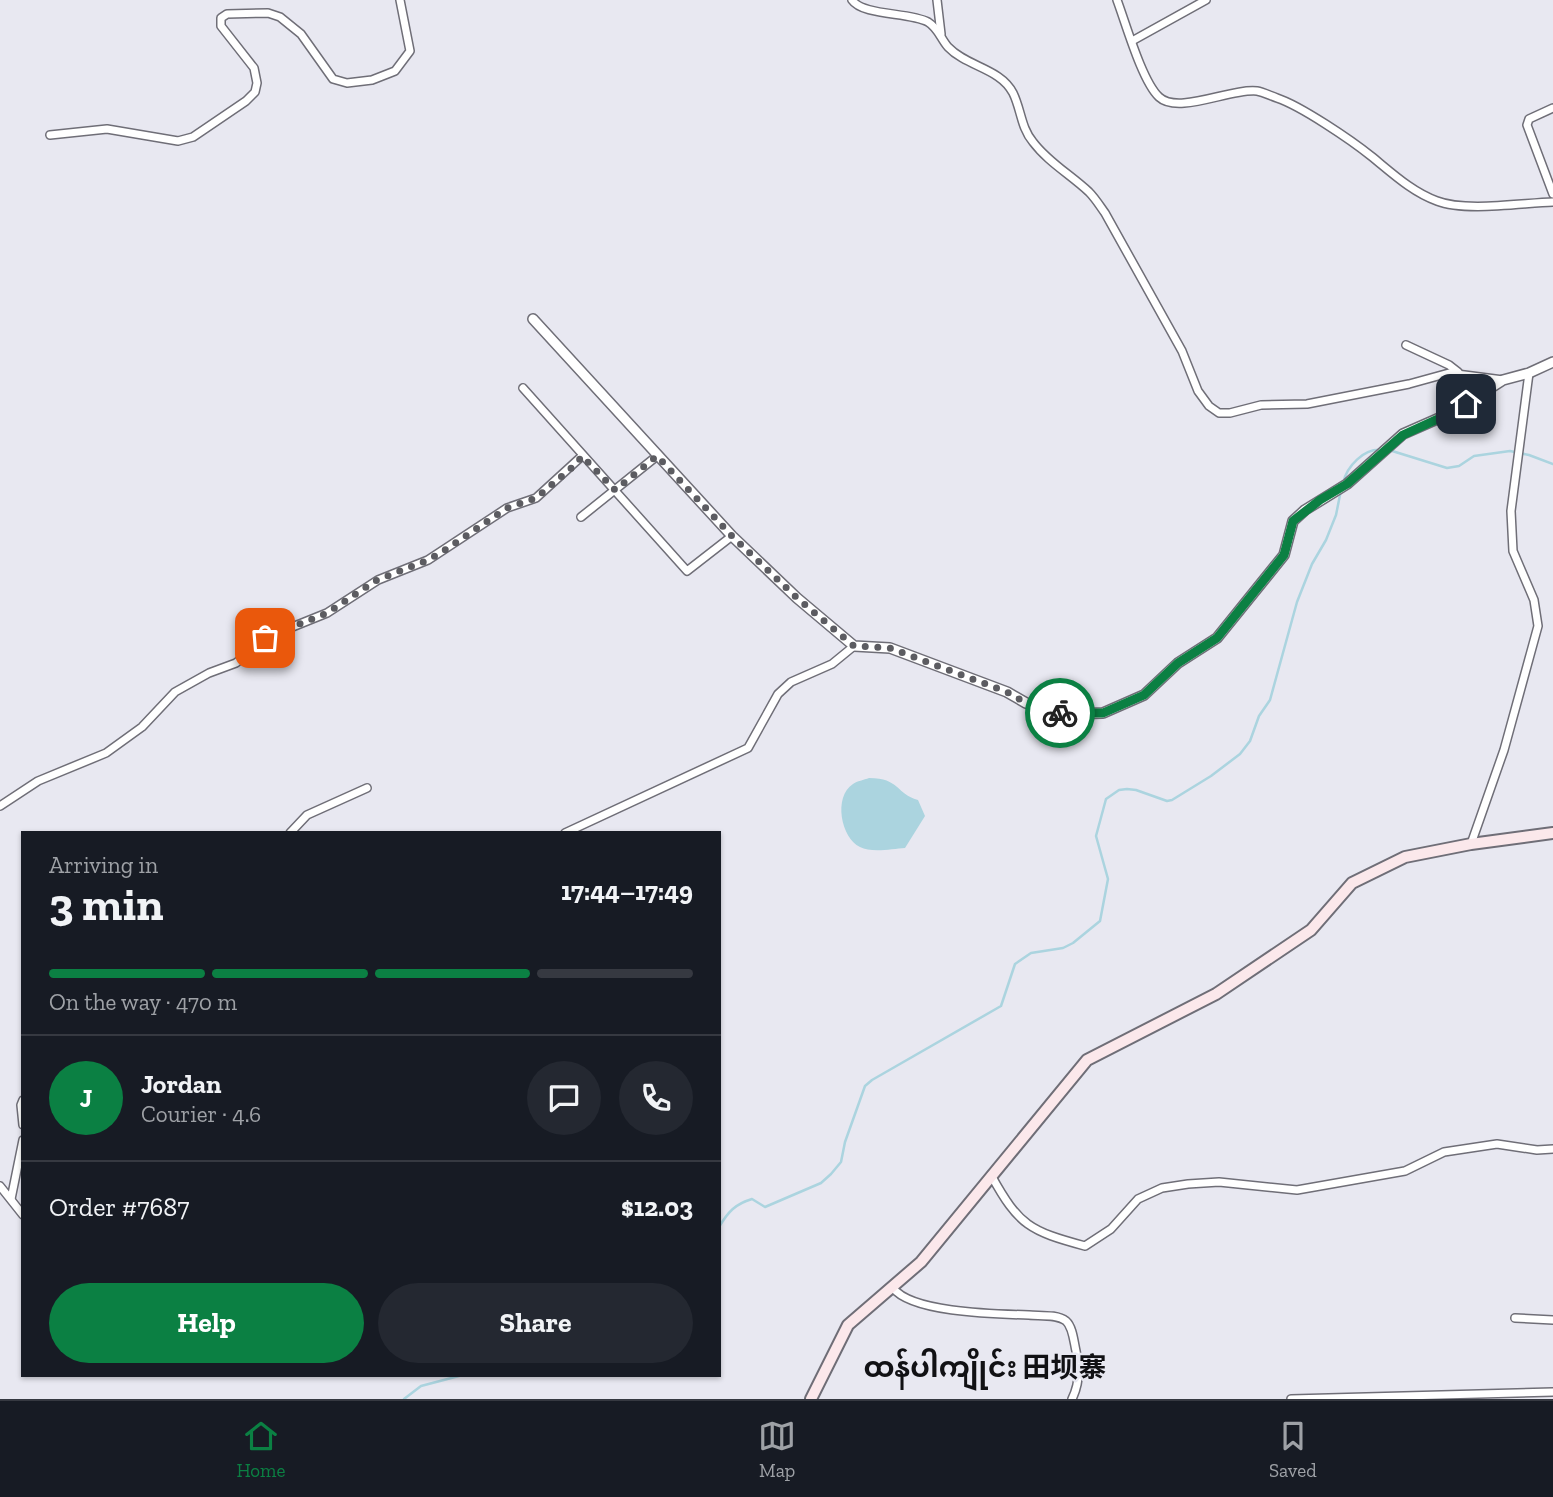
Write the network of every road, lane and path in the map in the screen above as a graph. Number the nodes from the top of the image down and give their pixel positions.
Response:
1 (400, 0) edge
2 (852, 0) edge
3 (937, 0) edge
4 (1117, 0) edge
5 (1206, 0) edge
6 (941, 34) junction
7 (1132, 41) junction
8 (1553, 108) edge
9 (50, 135) dead end
10 (1553, 194) edge
11 (1553, 202) edge
12 (533, 319) dead end
13 (1406, 345) dead end
14 (1553, 362) edge
15 (1458, 373) junction
16 (1529, 373) junction
17 (1503, 380) junction
18 (523, 388) dead end
19 (582, 456) junction
20 (657, 456) junction
21 (615, 490) junction
22 (581, 517) dead end
23 (732, 536) junction
24 (854, 646) junction
25 (367, 788) dead end
26 (0, 806) edge
27 (292, 831) edge
28 (569, 831) edge
29 (1553, 833) edge
30 (1472, 844) junction
31 (1553, 1149) edge
32 (21, 1150) edge
33 (991, 1175) junction
34 (0, 1186) edge
35 (11, 1199) junction
36 (21, 1212) edge
37 (893, 1288) junction
38 (1515, 1318) dead end
39 (1553, 1320) edge
40 (1553, 1392) edge
41 (1484, 1396) edge
42 (1305, 1398) edge
43 (811, 1399) edge
44 (1072, 1399) edge
45 (1291, 1399) edge

1 - 9 street
2 - 6 street
3 - 6 street
4 - 7 street
5 - 7 street
6 - 15 street
7 - 11 street
8 - 10 street
12 - 20 street
13 - 15 street
14 - 16 street
15 - 17 street
16 - 17 street
16 - 30 street
17 - 24 street
18 - 19 street
19 - 21 street
19 - 26 street
20 - 21 street
20 - 23 street
21 - 22 street
21 - 23 street
23 - 24 street
24 - 28 street
25 - 27 street
29 - 30 main road
30 - 33 main road
31 - 33 street
32 - 35 street
33 - 37 main road
34 - 35 street
35 - 36 street
37 - 43 main road
37 - 44 street
38 - 39 street
40 - 41 street
41 - 42 street
42 - 45 street

